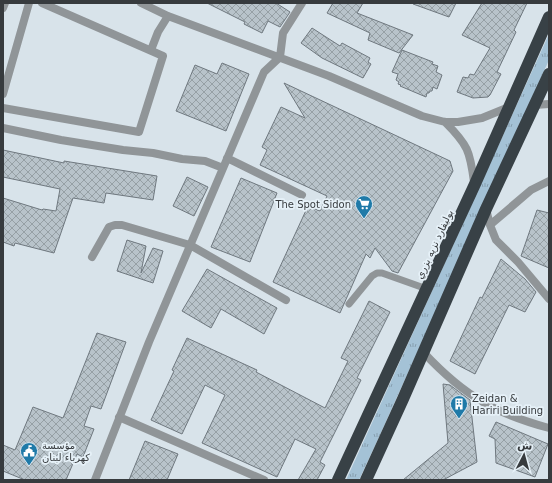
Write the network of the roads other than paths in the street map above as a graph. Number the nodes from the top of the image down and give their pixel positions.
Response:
1 (5, 3) edge
2 (29, 3) edge
3 (42, 3) edge
4 (141, 3) edge
5 (302, 3) edge
6 (3, 8) edge
7 (168, 16) junction
8 (549, 17) edge
9 (151, 50) junction
10 (280, 57) junction
11 (549, 74) edge
12 (3, 94) edge
13 (549, 104) edge
14 (535, 105) junction
15 (509, 107) junction
16 (3, 108) edge
17 (445, 122) junction
18 (3, 128) edge
19 (228, 158) junction
20 (223, 168) junction
21 (549, 181) edge
22 (475, 184) junction
23 (302, 195) dead end
24 (486, 209) junction
25 (490, 226) junction
26 (190, 245) junction
27 (92, 257) dead end
28 (426, 289) junction
29 (549, 299) edge
30 (286, 300) dead end
31 (350, 304) dead end
32 (424, 353) junction
33 (119, 417) junction
34 (549, 428) edge
35 (95, 480) edge
36 (264, 480) edge
37 (338, 480) edge
38 (366, 480) edge

1 - 6 street
2 - 12 street
3 - 9 street
4 - 7 street
5 - 10 street
7 - 9 street
7 - 10 street
8 - 15 highway, بوليفارد نزيه بزري
9 - 16 street
10 - 17 street
10 - 19 street
11 - 14 highway
13 - 14 street
14 - 24 highway
15 - 17 street
15 - 22 highway, بوليفارد نزيه بزري
17 - 22 street
18 - 20 street
19 - 20 street
19 - 23 street
20 - 26 street
21 - 25 street
22 - 28 highway, بوليفارد نزيه بزري
24 - 25 street
24 - 32 highway
25 - 29 street
26 - 27 street
26 - 30 street
26 - 33 street
28 - 31 lane
28 - 37 highway, بوليفارد نزيه بزري
32 - 34 street
32 - 38 highway
33 - 35 street
33 - 36 street

